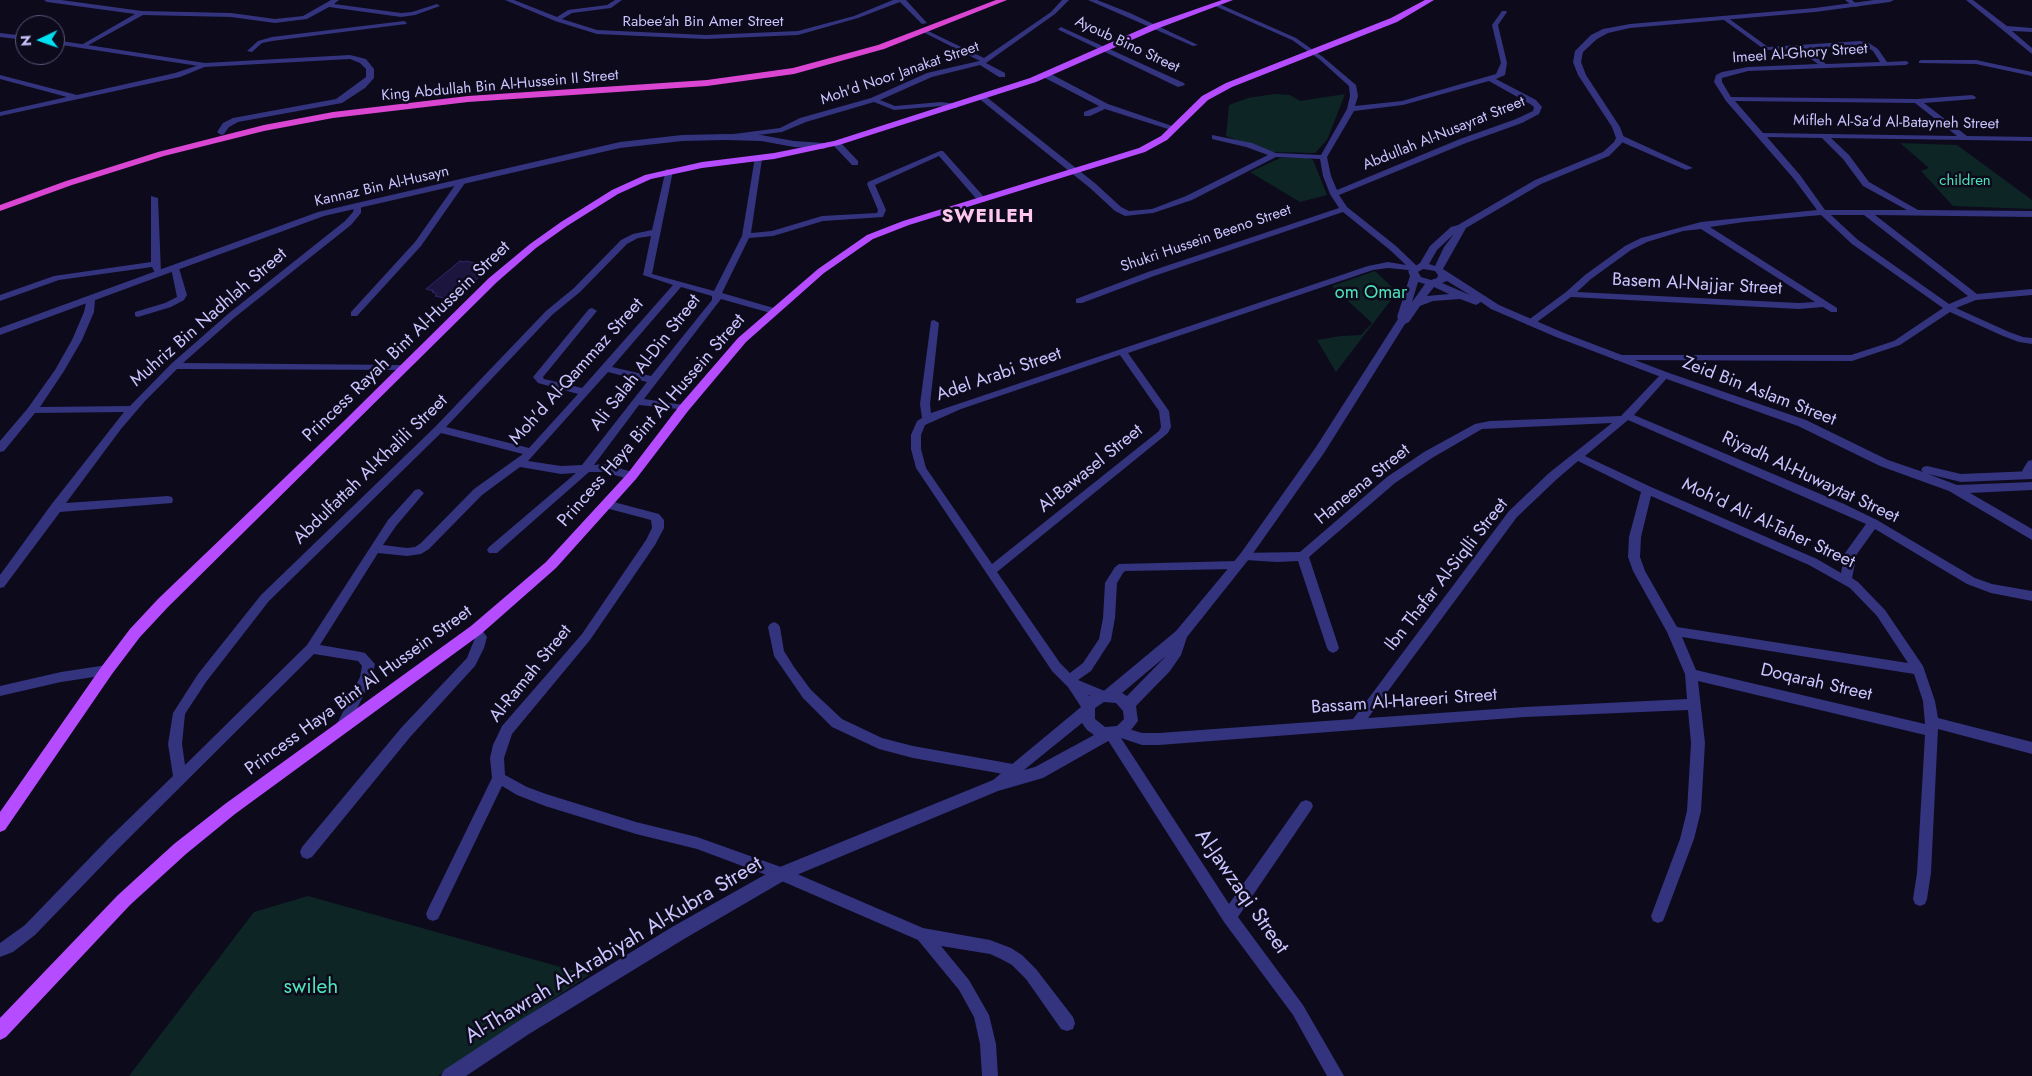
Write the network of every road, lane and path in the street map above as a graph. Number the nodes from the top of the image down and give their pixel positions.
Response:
1 (47, 0) edge
2 (336, 0) edge
3 (508, 0) edge
4 (619, 0) edge
5 (901, 0) edge
6 (985, 0) edge
7 (1003, 0) edge
8 (1066, 0) edge
9 (1091, 0) edge
10 (1430, 0) edge
11 (1848, 0) edge
12 (1890, 0) edge
13 (1969, 0) edge
14 (69, 1) edge
15 (1221, 2) edge
16 (330, 5) junction
17 (437, 6) dead end
18 (1856, 6) junction
19 (1504, 12) dead end
20 (142, 13) junction
21 (1726, 19) junction
22 (557, 20) junction
23 (404, 23) dead end
24 (1156, 26) junction
25 (924, 27) junction
26 (2006, 28) junction
27 (1061, 29) dead end
28 (2032, 30) edge
29 (0, 35) edge
30 (15, 37) edge
31 (65, 43) edge
32 (1195, 44) dead end
33 (85, 45) junction
34 (1799, 47) junction
35 (1103, 49) junction
36 (250, 51) dead end
37 (1312, 51) junction
38 (2032, 52) edge
39 (984, 62) junction
40 (1884, 62) junction
41 (1921, 62) dead end
42 (1906, 63) dead end
43 (205, 65) junction
44 (1823, 65) junction
45 (2032, 74) edge
46 (1002, 75) dead end
47 (1046, 75) junction
48 (0, 77) edge
49 (1490, 79) junction
50 (1181, 85) dead end
51 (1972, 96) dead end
52 (981, 97) junction
53 (78, 98) junction
54 (1729, 99) junction
55 (874, 100) junction
56 (1917, 101) junction
57 (954, 106) junction
58 (1105, 106) junction
59 (1351, 109) junction
60 (0, 114) edge
61 (1087, 114) dead end
62 (1174, 128) junction
63 (221, 132) junction
64 (1759, 134) junction
65 (1823, 135) junction
66 (726, 137) junction
67 (1216, 137) dead end
68 (1620, 138) junction
69 (1966, 139) junction
70 (2032, 139) edge
71 (785, 143) junction
72 (836, 143) junction
73 (824, 146) junction
74 (790, 153) junction
75 (1275, 155) junction
76 (1323, 157) junction
77 (758, 159) junction
78 (855, 163) dead end
79 (1689, 168) dead end
80 (669, 170) junction
81 (1074, 172) junction
82 (461, 183) junction
83 (1334, 194) junction
84 (154, 198) dead end
85 (982, 200) junction
86 (0, 201) edge
87 (358, 206) junction
88 (0, 208) edge
89 (1344, 209) junction
90 (1823, 212) junction
91 (1866, 212) junction
92 (1915, 212) junction
93 (2032, 214) edge
94 (1701, 225) junction
95 (1461, 227) junction
96 (657, 232) junction
97 (747, 232) junction
98 (154, 264) junction
99 (175, 268) junction
100 (1417, 270) junction
101 (1441, 272) junction
102 (160, 273) junction
103 (1432, 283) junction
104 (679, 284) junction
105 (2032, 292) edge
106 (718, 294) junction
107 (1569, 294) junction
108 (1458, 296) junction
109 (1975, 297) junction
110 (0, 298) edge
111 (90, 300) junction
112 (1079, 302) dead end
113 (1415, 304) junction
114 (1823, 304) junction
115 (1495, 307) junction
116 (1949, 308) junction
117 (1834, 310) dead end
118 (592, 311) dead end
119 (774, 311) junction
120 (138, 314) dead end
121 (354, 314) dead end
122 (1401, 322) junction
123 (934, 323) dead end
124 (1530, 323) junction
125 (0, 332) edge
126 (2032, 341) edge
127 (1123, 352) junction
128 (1618, 358) junction
129 (174, 366) junction
130 (402, 368) junction
131 (605, 368) junction
132 (1665, 375) junction
133 (653, 380) junction
134 (584, 392) junction
135 (638, 401) junction
136 (684, 408) junction
137 (132, 409) junction
138 (32, 410) junction
139 (1625, 417) junction
140 (927, 419) junction
141 (440, 429) junction
142 (1822, 431) junction
143 (1, 446) edge
144 (531, 452) junction
145 (1577, 456) junction
146 (518, 463) junction
147 (2032, 464) edge
148 (586, 470) junction
149 (2032, 475) edge
150 (632, 476) junction
151 (2032, 486) edge
152 (1953, 488) junction
153 (1647, 490) junction
154 (419, 493) dead end
155 (168, 500) dead end
156 (606, 504) junction
157 (55, 508) junction
158 (1873, 522) junction
159 (2032, 535) edge
160 (376, 549) junction
161 (493, 550) dead end
162 (1303, 556) junction
163 (1241, 560) junction
164 (990, 572) junction
165 (1846, 579) junction
166 (0, 584) edge
167 (2032, 596) edge
168 (774, 627) dead end
169 (476, 630) junction
170 (1673, 631) junction
171 (1181, 635) junction
172 (1333, 648) dead end
173 (311, 649) junction
174 (107, 670) junction
175 (1918, 670) junction
176 (1691, 674) junction
177 (1070, 682) junction
178 (0, 692) edge
179 (1106, 696) junction
180 (1694, 704) junction
181 (1128, 705) junction
182 (1088, 708) junction
183 (1356, 725) junction
184 (1932, 727) junction
185 (341, 728) junction
186 (1113, 733) junction
187 (2032, 748) edge
188 (1017, 775) junction
189 (180, 778) junction
190 (499, 778) junction
191 (1306, 806) dead end
192 (0, 825) edge
193 (307, 852) dead end
194 (781, 874) junction
195 (1920, 899) dead end
196 (433, 914) dead end
197 (1658, 916) dead end
198 (1229, 917) junction
199 (923, 935) junction
200 (0, 950) edge
201 (1067, 1023) dead end
202 (0, 1031) edge
203 (450, 1076) edge
204 (990, 1076) edge
205 (1336, 1076) edge

1 - 14 street
2 - 16 street
3 - 22 street, Rabee‘ah Bin Amer Street
4 - 22 street
5 - 22 street, Rabee‘ah Bin Amer Street
5 - 25 street
6 - 25 highway, King Abdullah Bin Al-Hussein II Street
7 - 25 highway, King Abdullah Bin Al-Hussein II Street
8 - 39 street, Moh'd Noor Janakat Street
9 - 24 street
10 - 37 main road, Princess Haya Bint Al Hussein Street
11 - 18 street
12 - 18 street
13 - 26 street
14 - 20 street
15 - 24 main road, Princess Rayah Bint Al-Hussein Street
15 - 37 street
16 - 17 street
16 - 20 street
18 - 21 street
19 - 49 street, Abdullah Al-Nusayrat Street
20 - 33 street
21 - 34 street
21 - 68 street
23 - 36 street
24 - 32 street
24 - 35 main road, Princess Rayah Bint Al-Hussein Street
25 - 39 street
25 - 63 highway, King Abdullah Bin Al-Hussein II Street
25 - 88 highway, King Abdullah Bin Al-Hussein II Street
26 - 28 street
26 - 38 street
27 - 35 street, Ayoub Bino Street
29 - 30 street
31 - 33 street
33 - 43 street
34 - 40 street
34 - 44 street
35 - 47 main road, Princess Rayah Bint Al-Hussein Street
35 - 50 street, Ayoub Bino Street
37 - 59 street
37 - 62 main road, Princess Haya Bint Al Hussein Street
39 - 46 street
39 - 55 street, Moh'd Noor Janakat Street
40 - 42 street, Imeel Al-Ghory Street
40 - 44 street, Imeel Al-Ghory Street
41 - 45 street
43 - 53 street
43 - 63 street
44 - 54 street, Imeel Al-Ghory Street
47 - 52 main road, Princess Rayah Bint Al-Hussein Street
47 - 58 street
48 - 53 street
49 - 59 street, Abdullah Al-Nusayrat Street
49 - 83 street, Abdullah Al-Nusayrat Street
51 - 56 street
52 - 57 main road, Princess Rayah Bint Al-Hussein Street
52 - 81 street
53 - 60 street
54 - 56 street
54 - 64 street, Imeel Al-Ghory Street
55 - 57 street
55 - 66 street, Moh'd Noor Janakat Street
56 - 69 street
57 - 72 main road, Princess Rayah Bint Al-Hussein Street
58 - 61 street
58 - 62 street
59 - 76 street
62 - 81 main road, Princess Haya Bint Al Hussein Street
63 - 86 highway, King Abdullah Bin Al-Hussein II Street
64 - 65 street, Mifleh Al-Sa‘d Al-Batayneh Street
64 - 90 street, Imeel Al-Ghory Street
65 - 69 street, Mifleh Al-Sa‘d Al-Batayneh Street
65 - 92 street
66 - 71 street, Kannaz Bin Al-Husayn
66 - 82 street, Kannaz Bin Al-Husayn
67 - 75 street
68 - 79 street
68 - 95 street
69 - 70 street, Mifleh Al-Sa‘d Al-Batayneh Street
71 - 73 street, Kannaz Bin Al-Husayn
71 - 74 street
72 - 73 main road, Princess Rayah Bint Al-Hussein Street
72 - 78 street
73 - 74 main road, Princess Rayah Bint Al-Hussein Street
74 - 77 main road, Princess Rayah Bint Al-Hussein Street
75 - 76 street
75 - 81 street
76 - 83 street
77 - 80 main road, Princess Rayah Bint Al-Hussein Street
77 - 97 street, Ali Salah Al-Din Street
80 - 96 street
80 - 130 main road, Princess Rayah Bint Al-Hussein Street
81 - 85 main road, Princess Haya Bint Al Hussein Street
82 - 87 street, Kannaz Bin Al-Husayn
82 - 121 street
83 - 89 street
84 - 98 street
85 - 97 street
85 - 119 main road, Princess Haya Bint Al Hussein Street
87 - 99 street, Kannaz Bin Al-Husayn
87 - 129 street, Muhriz Bin Nadhlah Street
89 - 100 street
89 - 112 street, Shukri Hussein Beeno Street
90 - 91 street
90 - 94 street
90 - 116 street, Imeel Al-Ghory Street
91 - 92 street
91 - 109 street
92 - 93 street
94 - 107 street
94 - 114 street, Basem Al-Najjar Street
95 - 100 street
95 - 101 street
96 - 104 street
96 - 141 street, Abdulfattah Al-Khalili Street
97 - 106 street, Ali Salah Al-Din Street
98 - 102 street
98 - 110 street
99 - 102 street, Kannaz Bin Al-Husayn
99 - 120 street
100 - 101 street
100 - 103 street, Zeid Bin Aslam Street
100 - 122 street
100 - 127 street, Adel Arabi Street
101 - 103 street
101 - 115 street, Zeid Bin Aslam Street
102 - 111 street, Kannaz Bin Al-Husayn
103 - 108 street, Zeid Bin Aslam Street
103 - 113 street
104 - 106 street
104 - 131 street, Moh'd Al-Qammaz Street
105 - 109 street
106 - 119 street
106 - 133 street, Ali Salah Al-Din Street
107 - 114 street, Basem Al-Najjar Street
107 - 124 street
108 - 113 street
108 - 115 street, Zeid Bin Aslam Street
109 - 116 street
111 - 125 street, Kannaz Bin Al-Husayn
111 - 138 street
113 - 122 street
114 - 117 street, Basem Al-Najjar Street
115 - 124 street, Zeid Bin Aslam Street
116 - 126 street, Imeel Al-Ghory Street
116 - 128 street
118 - 134 street
119 - 136 main road, Princess Haya Bint Al Hussein Street
122 - 163 street
123 - 140 street
124 - 128 street, Zeid Bin Aslam Street
127 - 140 street, Adel Arabi Street
127 - 164 street, Al-Bawasel Street
128 - 132 street, Zeid Bin Aslam Street
129 - 130 street
129 - 137 street, Muhriz Bin Nadhlah Street
130 - 174 main road, Princess Rayah Bint Al-Hussein Street
131 - 133 street
131 - 134 street, Moh'd Al-Qammaz Street
132 - 139 street, Ibn Thafar Al-Siqlli Street
132 - 142 street, Zeid Bin Aslam Street
133 - 135 street, Ali Salah Al-Din Street
134 - 144 street, Moh'd Al-Qammaz Street
135 - 136 street
135 - 148 street, Ali Salah Al-Din Street
136 - 150 main road, Princess Haya Bint Al Hussein Street
137 - 138 street
137 - 157 street, Muhriz Bin Nadhlah Street
138 - 143 street
139 - 145 street, Ibn Thafar Al-Siqlli Street
139 - 158 street, Riyadh Al-Huwaytat Street
139 - 162 street, Haneena Street
140 - 164 street, Adel Arabi Street
141 - 144 street
141 - 189 street, Abdulfattah Al-Khalili Street
142 - 149 street
142 - 152 street, Zeid Bin Aslam Street
144 - 146 street, Moh'd Al-Qammaz Street
145 - 153 street, Moh'd Ali Al-Taher Street
145 - 183 street, Ibn Thafar Al-Siqlli Street
146 - 148 street
146 - 160 street, Moh'd Al-Qammaz Street
147 - 149 street
148 - 150 street
148 - 161 street, Ali Salah Al-Din Street
150 - 156 main road, Princess Haya Bint Al Hussein Street
151 - 152 street
152 - 159 street, Zeid Bin Aslam Street
153 - 165 street, Moh'd Ali Al-Taher Street
153 - 170 street
154 - 160 street
155 - 157 street
156 - 169 main road, Princess Haya Bint Al Hussein Street
156 - 190 street, Al-Ramah Street
157 - 166 street, Muhriz Bin Nadhlah Street
158 - 165 street
158 - 167 street, Riyadh Al-Huwaytat Street
160 - 173 street
162 - 163 street
162 - 172 street
163 - 171 street
163 - 177 street
164 - 177 street, Adel Arabi Street
165 - 175 street, Moh'd Ali Al-Taher Street
168 - 188 street
169 - 185 main road, Princess Haya Bint Al Hussein Street
169 - 193 street
170 - 175 street
170 - 176 street
171 - 179 street
171 - 181 street
173 - 185 street
173 - 189 street
174 - 178 street
174 - 192 main road, Princess Rayah Bint Al-Hussein Street
175 - 184 street, Moh'd Ali Al-Taher Street
176 - 180 street
176 - 184 street, Doqarah Street
177 - 179 street, Adel Arabi Street
177 - 182 street, Adel Arabi Street
179 - 181 street
179 - 182 street
180 - 183 street, Bassam Al-Hareeri Street
180 - 197 street
181 - 186 street
182 - 186 street
182 - 188 street, Al-Thawrah Al-Arabiyah Al-Kubra Street
183 - 186 street, Bassam Al-Hareeri Street
184 - 187 street, Doqarah Street
184 - 195 street, Moh'd Ali Al-Taher Street
185 - 202 main road, Princess Haya Bint Al Hussein Street
186 - 188 street, Al-Thawrah Al-Arabiyah Al-Kubra Street
186 - 198 street, Al-Jawzaqi Street
188 - 194 street, Al-Thawrah Al-Arabiyah Al-Kubra Street
189 - 200 street
190 - 194 street
190 - 196 street
191 - 198 street
194 - 199 street
194 - 203 street, Al-Thawrah Al-Arabiyah Al-Kubra Street
198 - 205 street, Al-Jawzaqi Street
199 - 201 street
199 - 204 street

